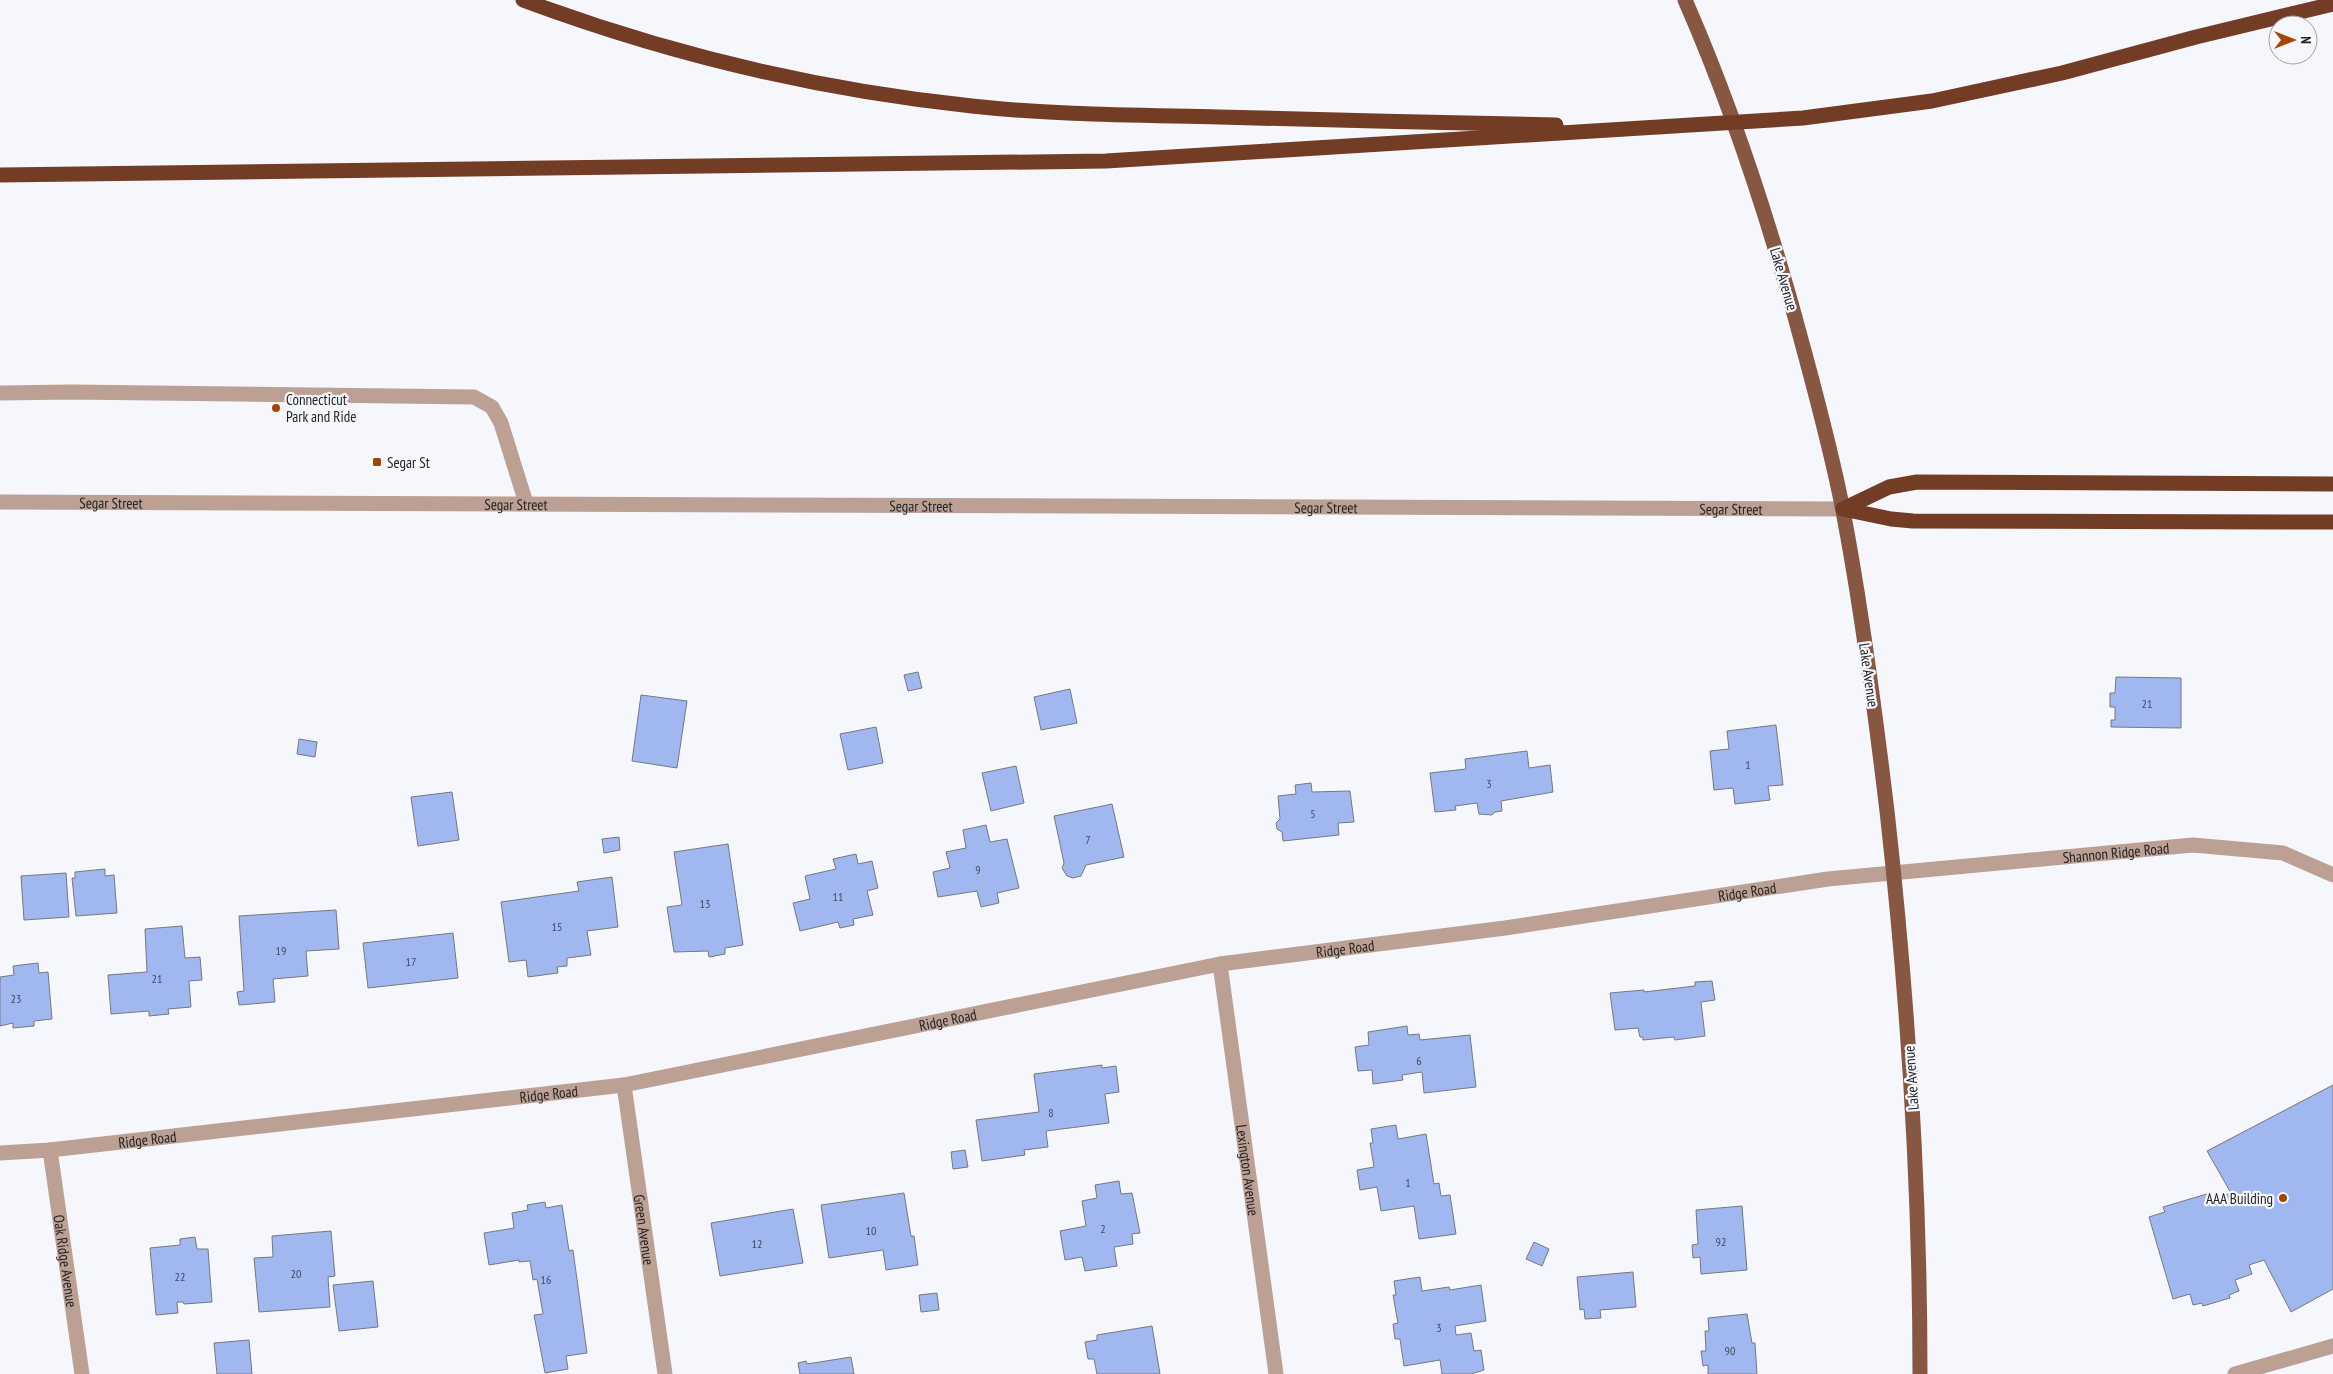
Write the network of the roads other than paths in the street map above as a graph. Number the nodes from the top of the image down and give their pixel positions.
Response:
1 (524, 0) edge
2 (1685, 0) edge
3 (2308, 0) edge
4 (2333, 4) edge
5 (2196, 37) junction
6 (1660, 128) junction
7 (0, 175) edge
8 (0, 393) edge
9 (2333, 484) edge
10 (0, 502) edge
11 (526, 503) junction
12 (1842, 509) junction
13 (2333, 522) edge
14 (1894, 872) junction
15 (2333, 874) edge
16 (1220, 964) junction
17 (624, 1085) junction
18 (50, 1150) junction
19 (0, 1153) edge
20 (2333, 1346) edge
21 (82, 1374) edge
22 (665, 1374) edge
23 (1276, 1374) edge
24 (1920, 1374) edge
25 (2235, 1374) edge

1 - 6 highway
2 - 12 main road, Lake Avenue
3 - 5 highway
4 - 5 highway
5 - 6 highway
6 - 7 highway
8 - 11 street
9 - 12 highway
10 - 11 street, Segar Street
11 - 12 street, Segar Street
12 - 13 highway
12 - 14 main road, Lake Avenue
14 - 15 street, Shannon Ridge Road
14 - 16 street, Ridge Road
14 - 24 main road, Lake Avenue
16 - 17 street, Ridge Road
16 - 23 street, Lexington Avenue
17 - 18 street, Ridge Road
17 - 22 street, Green Avenue
18 - 19 street, Ridge Road
18 - 21 street, Oak Ridge Avenue
20 - 25 street

